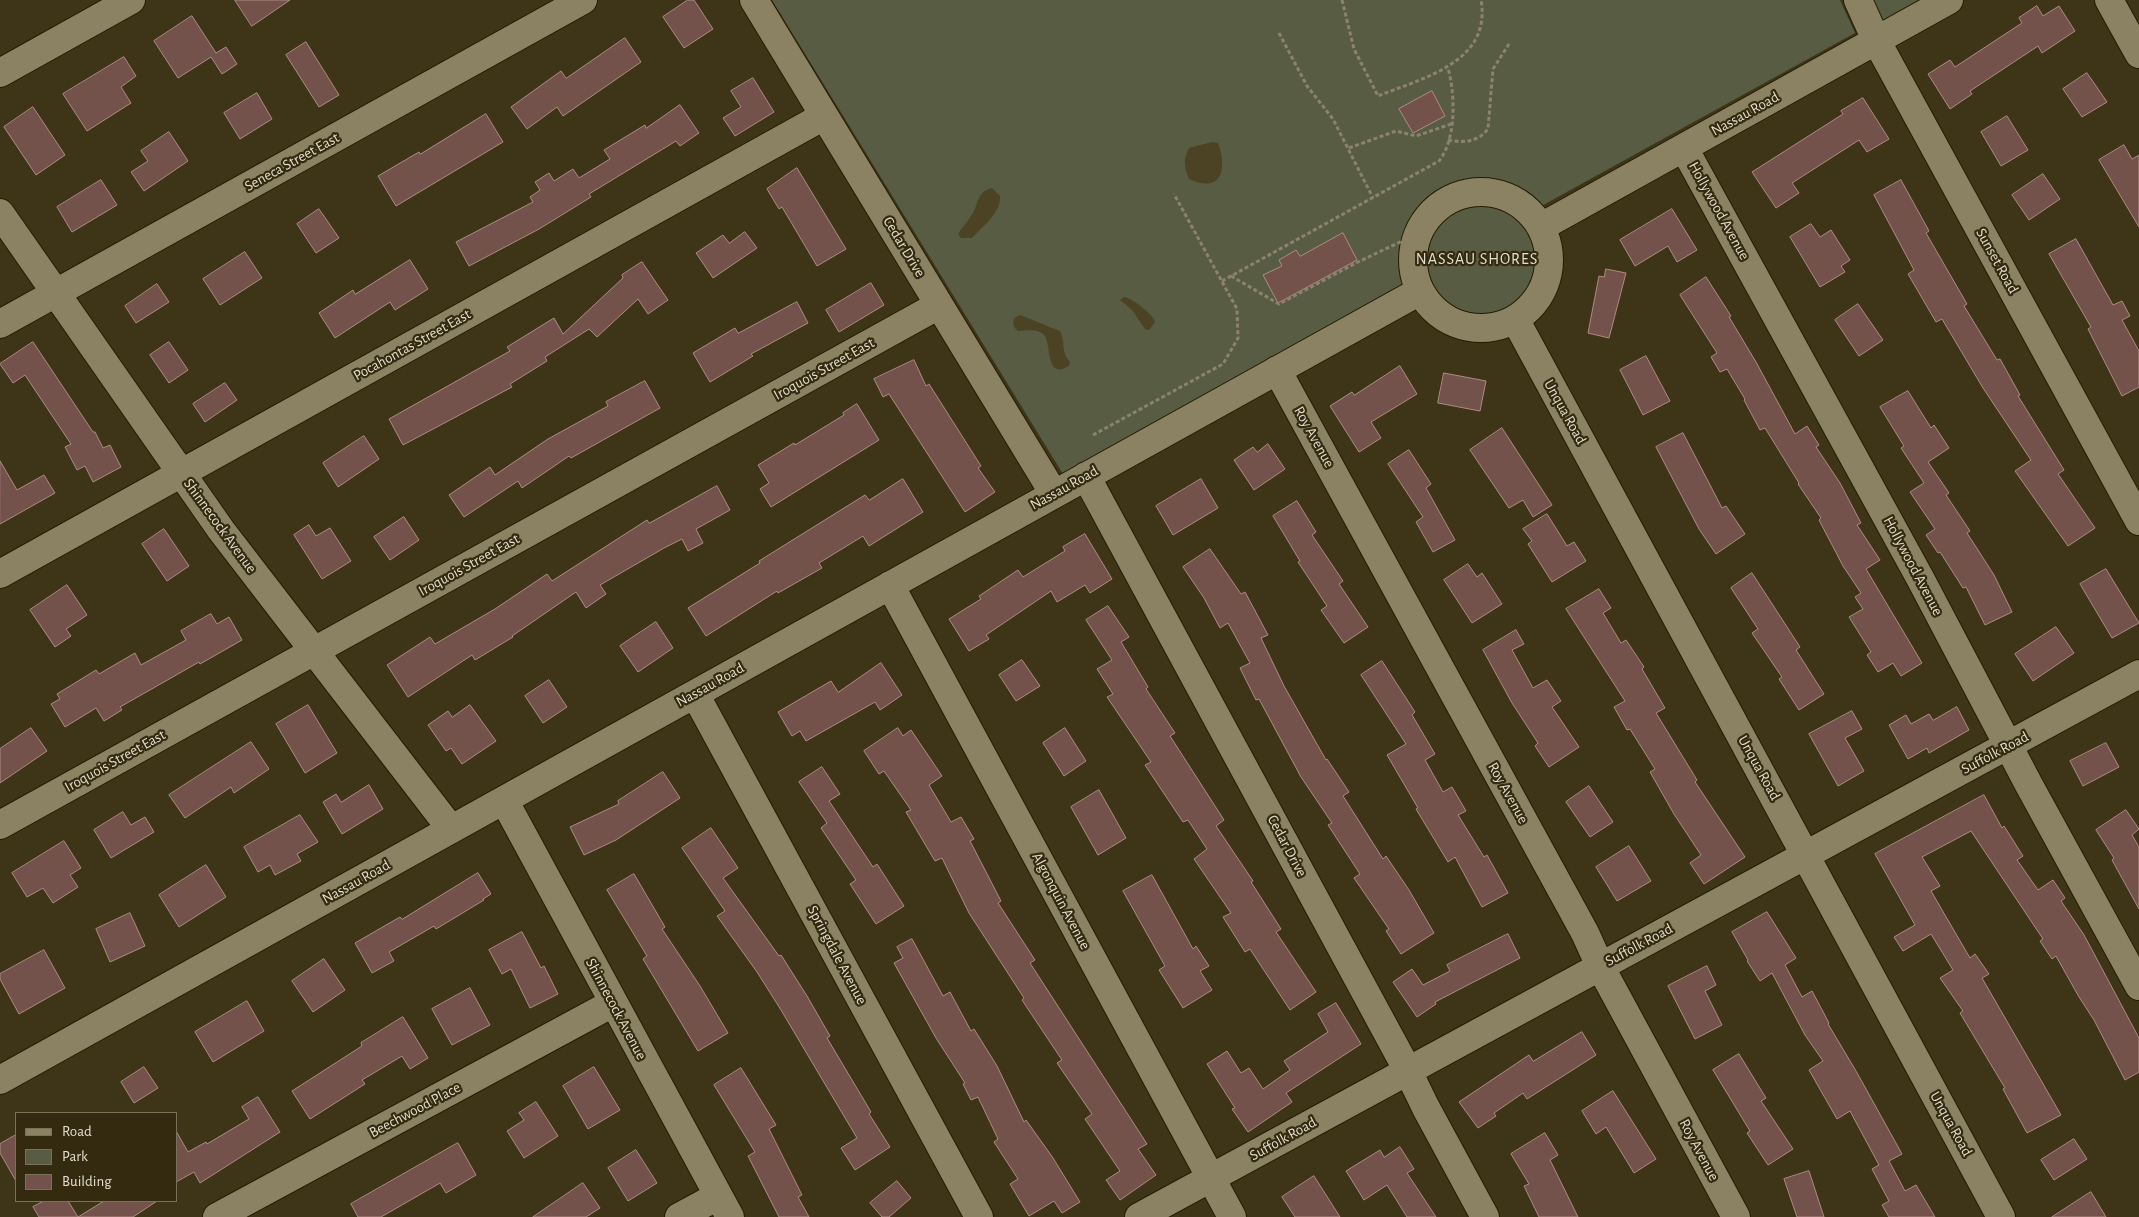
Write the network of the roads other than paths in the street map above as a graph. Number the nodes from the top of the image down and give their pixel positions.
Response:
1 (131, 0) edge
2 (583, 0) edge
3 (754, 0) edge
4 (1858, 0) edge
5 (2109, 0) edge
6 (1941, 1) edge
7 (1876, 40) junction
8 (2139, 54) edge
9 (0, 73) edge
10 (824, 116) junction
11 (1684, 148) junction
12 (0, 213) edge
13 (1541, 227) junction
14 (1420, 291) junction
15 (56, 293) junction
16 (939, 305) junction
17 (1515, 319) junction
18 (0, 324) edge
19 (1277, 370) junction
20 (182, 473) junction
21 (1086, 476) junction
22 (1054, 494) junction
23 (2139, 521) edge
24 (0, 574) edge
25 (890, 585) junction
26 (314, 651) junction
27 (2139, 674) edge
28 (695, 694) junction
29 (2009, 745) junction
30 (504, 800) junction
31 (0, 826) edge
32 (451, 829) junction
33 (1804, 856) junction
34 (1600, 966) junction
35 (2139, 986) edge
36 (613, 1003) junction
37 (1408, 1071) junction
38 (0, 1080) edge
39 (1211, 1178) junction
40 (724, 1206) edge
41 (217, 1217) edge
42 (679, 1217) edge
43 (978, 1217) edge
44 (1139, 1217) edge
45 (1232, 1217) edge
46 (1485, 1217) edge
47 (1736, 1217) edge
48 (2001, 1217) edge

1 - 9 street
2 - 15 street, Seneca Street East
3 - 10 street, Cedar Drive
4 - 7 street, Sunset Road
5 - 8 street
6 - 7 street, Nassau Road
7 - 11 street, Nassau Road
7 - 23 street, Sunset Road
10 - 16 street, Cedar Drive
10 - 20 street, Pocahontas Street East
11 - 13 street, Nassau Road
11 - 29 street, Hollywood Avenue
12 - 15 street, Shinnecock Avenue
13 - 14 street
13 - 17 street
14 - 17 street
14 - 19 street, Nassau Road
15 - 18 street, Seneca Street East
15 - 20 street, Shinnecock Avenue
16 - 22 street, Cedar Drive
16 - 26 street, Iroquois Street East
17 - 33 street, Unqua Road
19 - 21 street, Nassau Road
19 - 34 street, Roy Avenue
20 - 24 street, Pocahontas Street East
20 - 26 street, Shinnecock Avenue
21 - 22 street, Nassau Road
21 - 37 street, Cedar Drive
22 - 25 street, Nassau Road
25 - 28 street, Nassau Road
25 - 39 street, Algonquin Avenue
26 - 31 street, Iroquois Street East
26 - 32 street, Shinnecock Avenue
27 - 29 street, Suffolk Road
28 - 30 street, Nassau Road
28 - 43 street, Springdale Avenue
29 - 33 street, Suffolk Road
29 - 35 street, Hollywood Avenue
30 - 32 street, Nassau Road
30 - 36 street, Shinnecock Avenue
32 - 38 street, Nassau Road
33 - 34 street, Suffolk Road
33 - 48 street, Unqua Road
34 - 37 street, Suffolk Road
34 - 47 street, Roy Avenue
36 - 40 street, Shinnecock Avenue
36 - 41 street, Beechwood Place
37 - 39 street, Suffolk Road
37 - 46 street, Cedar Drive
39 - 44 street, Suffolk Road
39 - 45 street, Algonquin Avenue
40 - 42 street

